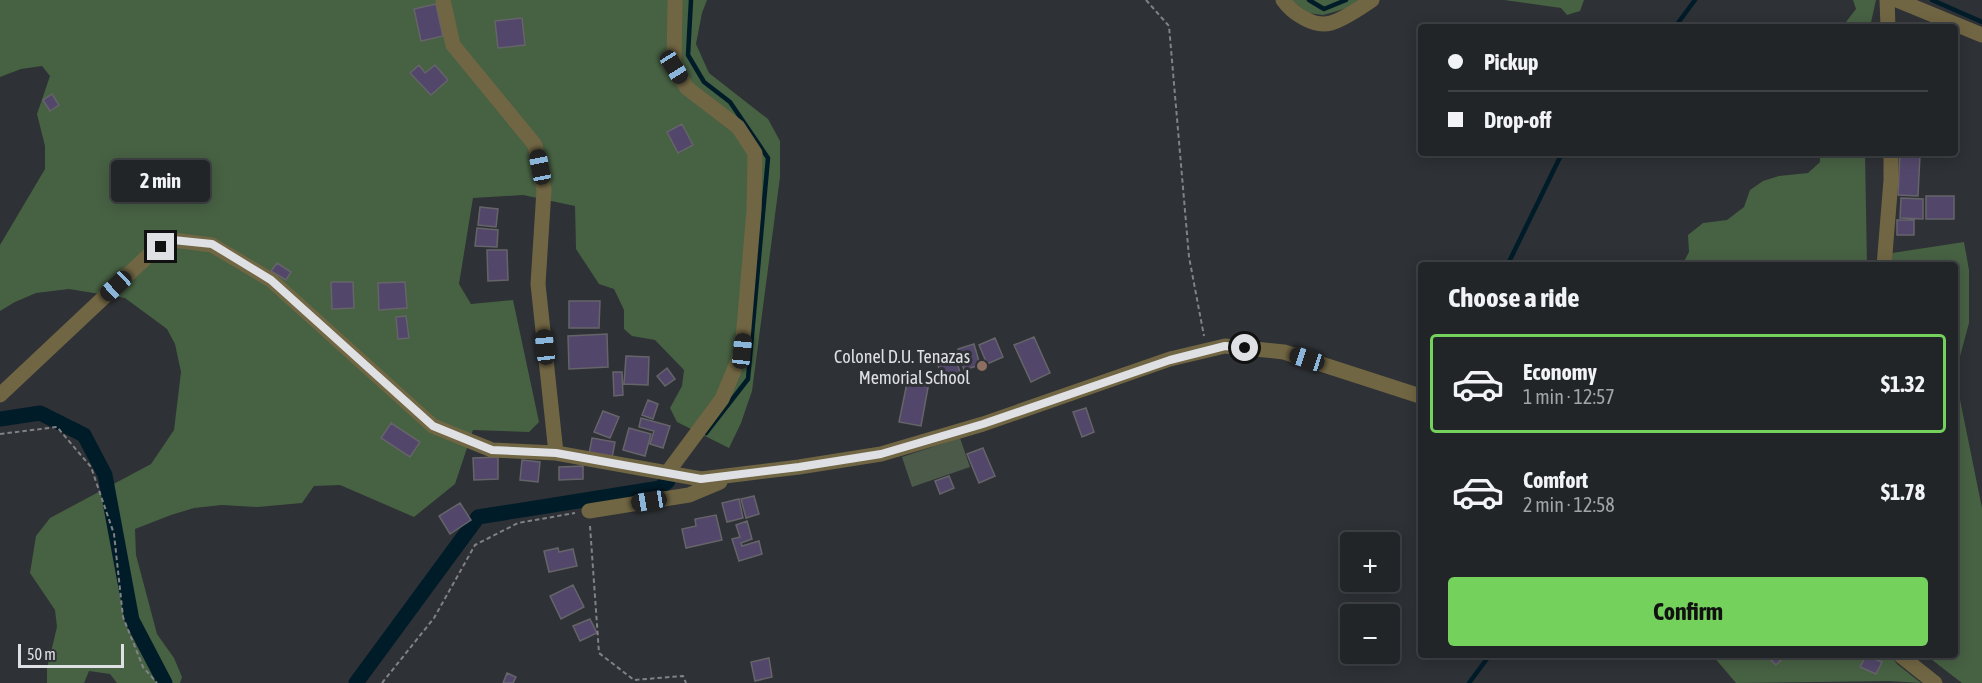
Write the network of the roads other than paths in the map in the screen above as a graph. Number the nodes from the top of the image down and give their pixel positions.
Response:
1 (443, 0) edge
2 (675, 0) edge
3 (1283, 0) edge
4 (1372, 0) edge
5 (1887, 0) edge
6 (1897, 0) edge
7 (1888, 24) edge
8 (1955, 24) edge
9 (1958, 25) edge
10 (1982, 35) edge
11 (1891, 156) edge
12 (1884, 262) edge
13 (0, 395) edge
14 (1418, 395) edge
15 (556, 453) junction
16 (667, 473) junction
17 (742, 473) junction
18 (590, 511) road end
19 (1904, 658) edge
20 (1935, 683) edge

1 - 15 street
2 - 16 street
3 - 4 street
5 - 7 street
6 - 8 street
9 - 10 street
11 - 12 street
13 - 15 street
14 - 17 street
15 - 16 street
16 - 17 street
17 - 18 street
19 - 20 street

